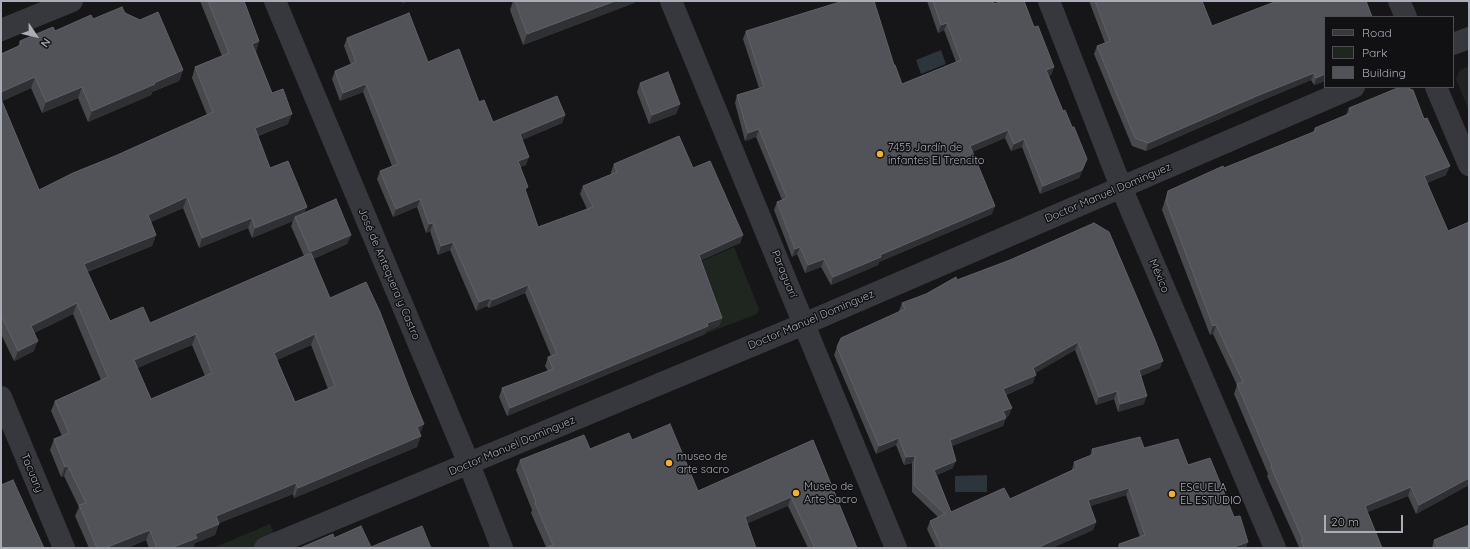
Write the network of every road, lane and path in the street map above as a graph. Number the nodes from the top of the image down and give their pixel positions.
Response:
1 (72, 1) edge
2 (275, 1) edge
3 (671, 1) edge
4 (1048, 1) edge
5 (1399, 1) edge
6 (1406, 16) edge
7 (1, 30) edge
8 (1469, 38) edge
9 (1454, 44) edge
10 (1352, 88) edge
11 (1436, 88) edge
12 (1469, 165) edge
13 (1121, 187) junction
14 (804, 324) junction
15 (1, 397) edge
16 (469, 464) junction
17 (64, 548) edge
18 (265, 548) edge
19 (502, 548) edge
20 (896, 548) edge
21 (1275, 548) edge

1 - 7 street
2 - 16 street, José de Antequera y Castro
3 - 14 street, Paraguarí
4 - 13 street, México
5 - 6 street
8 - 9 street
10 - 13 street, Doctor Manuel Dominguez
11 - 12 street
13 - 14 street, Doctor Manuel Dominguez
13 - 21 street, México
14 - 16 street, Doctor Manuel Dominguez
14 - 20 street, Paraguarí
15 - 17 street, Tacuary
16 - 18 street, Doctor Manuel Dominguez
16 - 19 street, José de Antequera y Castro

